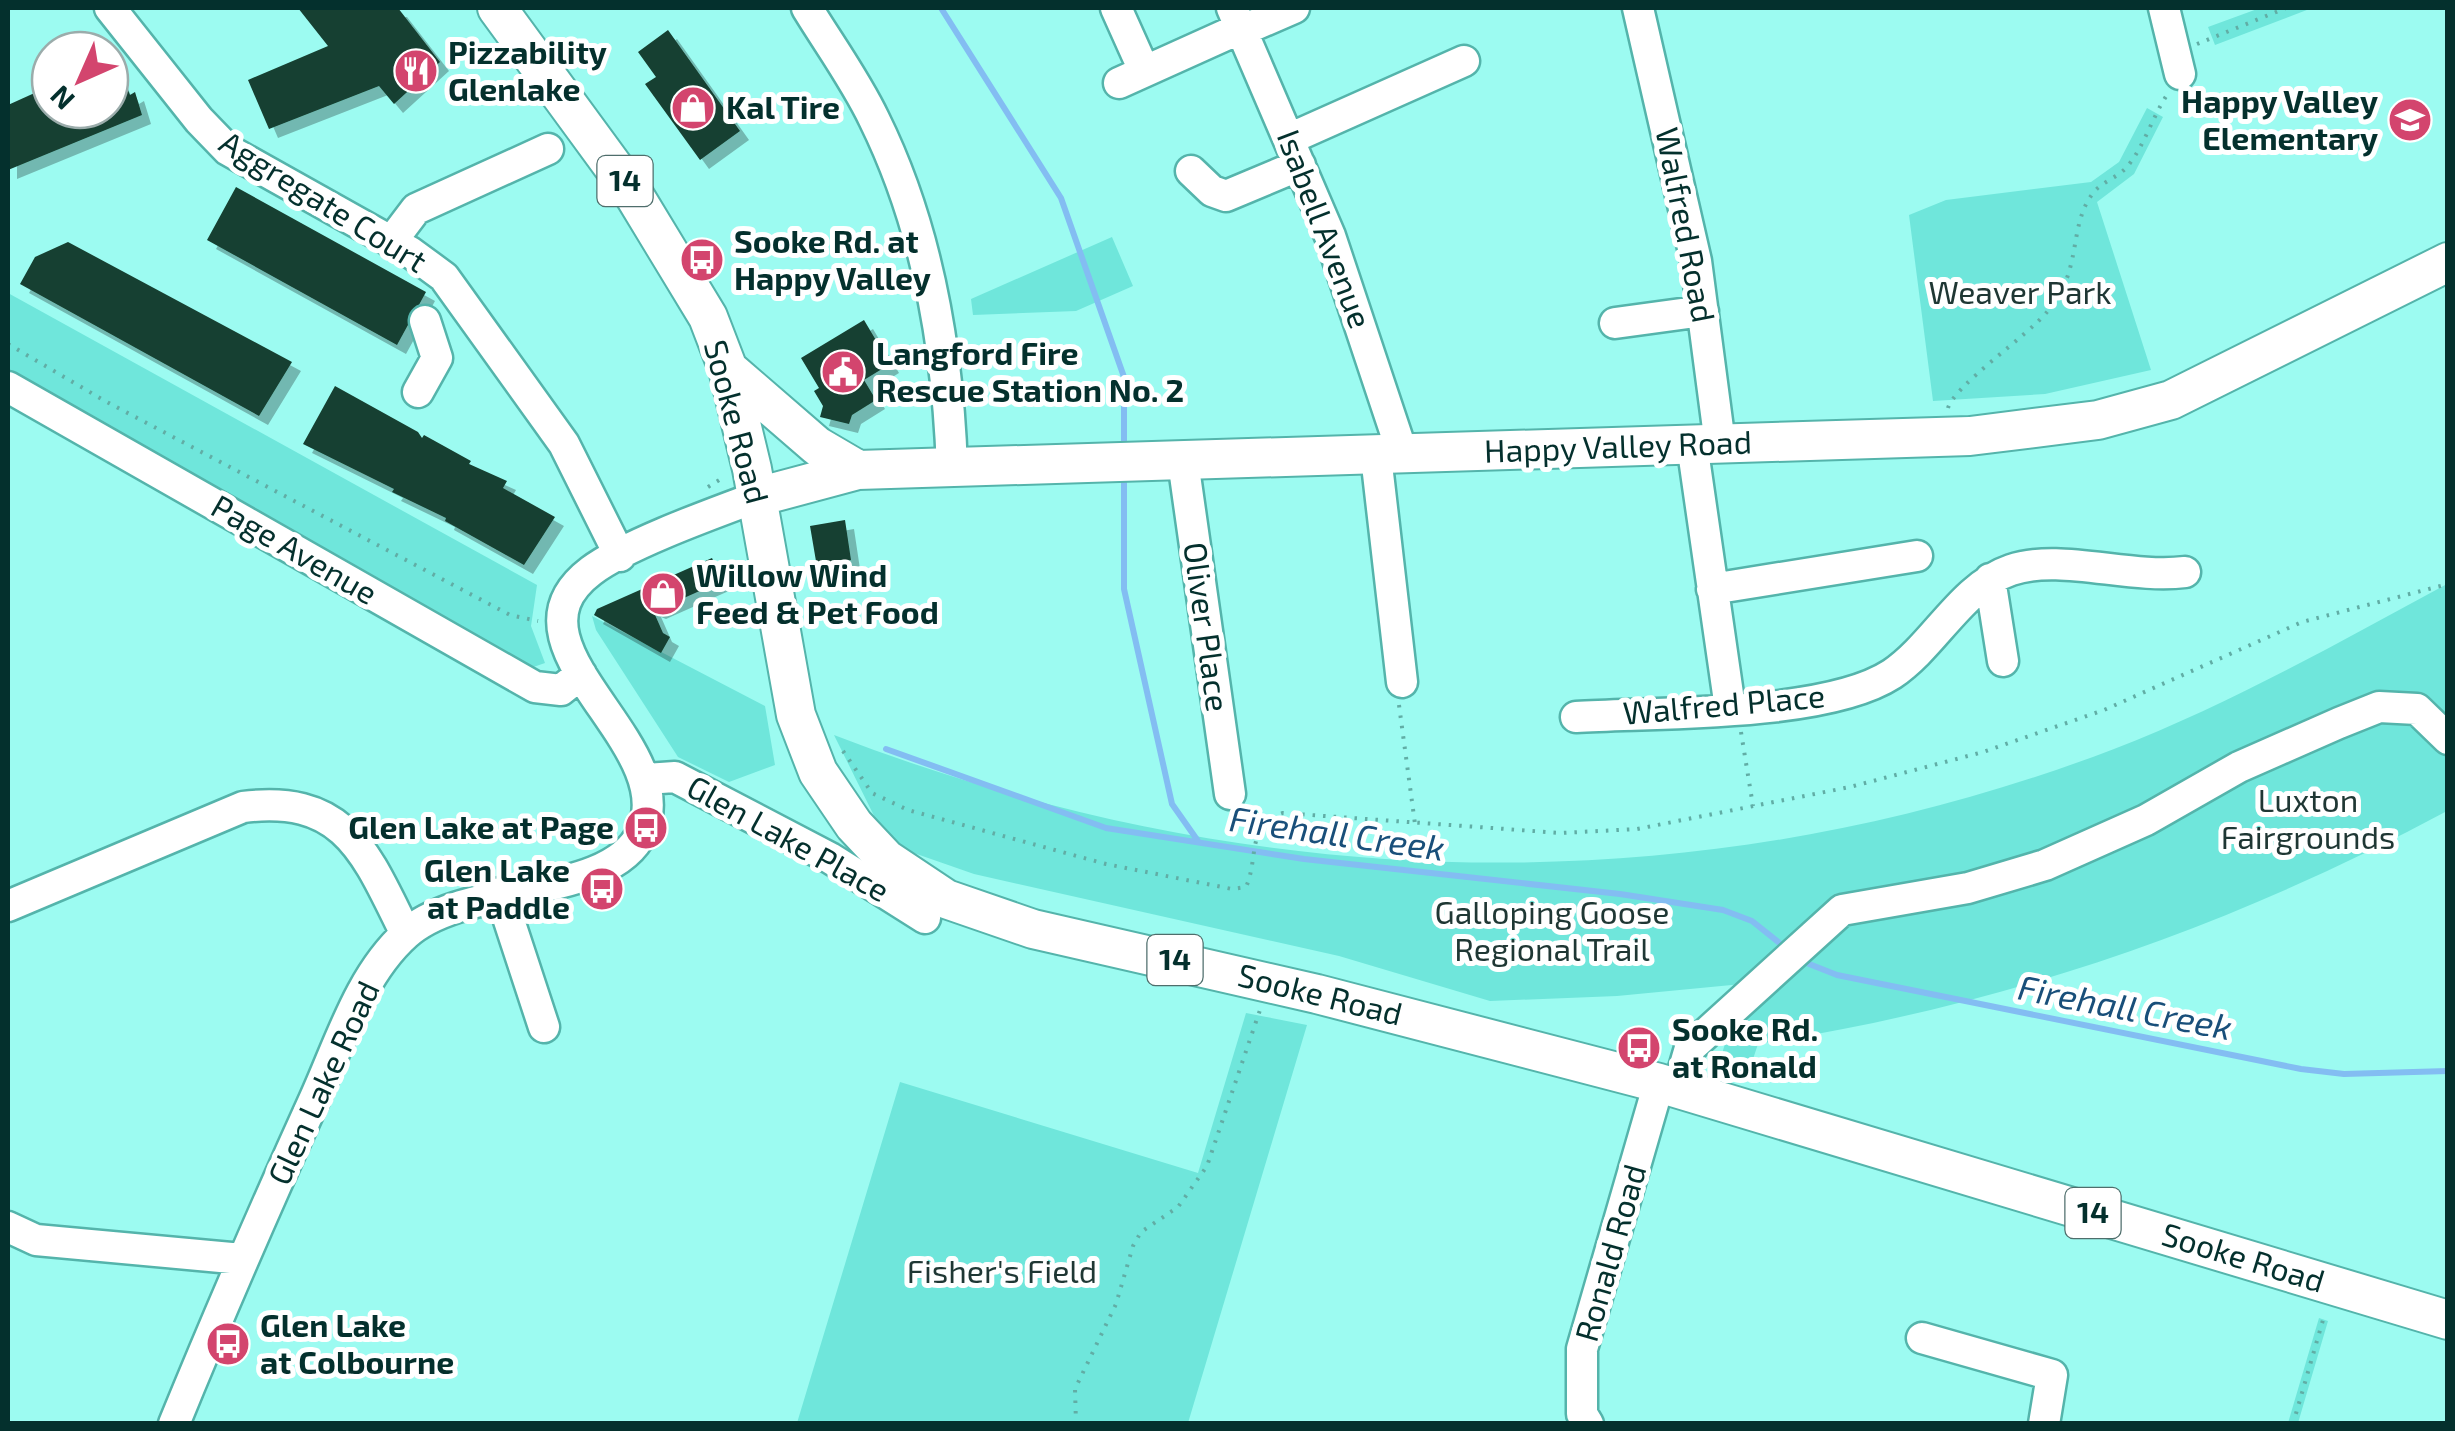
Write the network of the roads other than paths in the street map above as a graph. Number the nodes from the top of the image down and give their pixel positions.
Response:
1 (110, 8) edge
2 (497, 8) edge
3 (807, 8) edge
4 (1116, 8) edge
5 (1294, 8) edge
6 (1638, 8) edge
7 (2164, 8) edge
8 (1239, 22) edge
9 (1138, 57) dead end
10 (1464, 61) dead end
11 (2178, 64) road end
12 (1118, 82) dead end
13 (548, 149) dead end
14 (1294, 152) junction
15 (1192, 171) dead end
16 (392, 242) junction
17 (2448, 262) edge
18 (1704, 311) junction
19 (425, 322) dead end
20 (1614, 323) dead end
21 (728, 369) junction
22 (8, 386) edge
23 (418, 392) dead end
24 (1706, 444) junction
25 (1390, 455) junction
26 (1183, 461) junction
27 (952, 468) junction
28 (858, 470) junction
29 (757, 497) junction
30 (620, 556) junction
31 (1917, 556) dead end
32 (2185, 572) dead end
33 (1990, 579) junction
34 (1712, 589) junction
35 (2003, 660) dead end
36 (581, 674) junction
37 (1402, 682) road end
38 (1733, 708) junction
39 (1576, 718) dead end
40 (2448, 739) edge
41 (646, 779) junction
42 (1230, 794) dead end
43 (500, 893) junction
44 (8, 906) edge
45 (925, 918) dead end
46 (406, 934) junction
47 (544, 1027) dead end
48 (1669, 1086) junction
49 (8, 1227) edge
50 (242, 1259) junction
51 (2448, 1320) edge
52 (1922, 1338) dead end
53 (174, 1424) edge
54 (1588, 1424) edge
55 (2044, 1424) edge

1 - 16 street, Aggregate Court
2 - 21 main road, Sooke Road / 14
3 - 27 street
4 - 9 street
5 - 8 street
6 - 18 street, Walfred Road
7 - 11 street
8 - 12 street
8 - 14 street, Isabell Avenue
10 - 14 street
13 - 16 street
14 - 15 street
14 - 25 street, Isabell Avenue
16 - 30 street, Aggregate Court
17 - 24 main road, Happy Valley Road
18 - 20 street
18 - 24 street, Walfred Road
19 - 23 street
21 - 28 main road
21 - 29 main road, Sooke Road / 14
22 - 36 street, Page Avenue
24 - 25 main road, Happy Valley Road
24 - 34 street, Walfred Road
25 - 26 main road, Happy Valley Road
25 - 37 street, Isabell Avenue
26 - 27 main road, Happy Valley Road
26 - 42 street, Oliver Place
27 - 28 main road, Happy Valley Road
28 - 29 main road, Happy Valley Road
29 - 30 street
29 - 48 main road, Sooke Road / 14
30 - 36 street
31 - 34 street
32 - 33 street
33 - 35 street
33 - 38 street, Walfred Place
34 - 38 street, Walfred Road
36 - 41 street
38 - 39 street, Walfred Place
40 - 48 street, Ronald Road
41 - 43 street, Glen Lake Road
41 - 45 street, Glen Lake Place
43 - 46 street, Glen Lake Road
43 - 47 street
44 - 46 street
46 - 50 street, Glen Lake Road
48 - 51 main road, Sooke Road / 14
48 - 54 street, Ronald Road
49 - 50 street
50 - 53 street, Glen Lake Road
52 - 55 street

